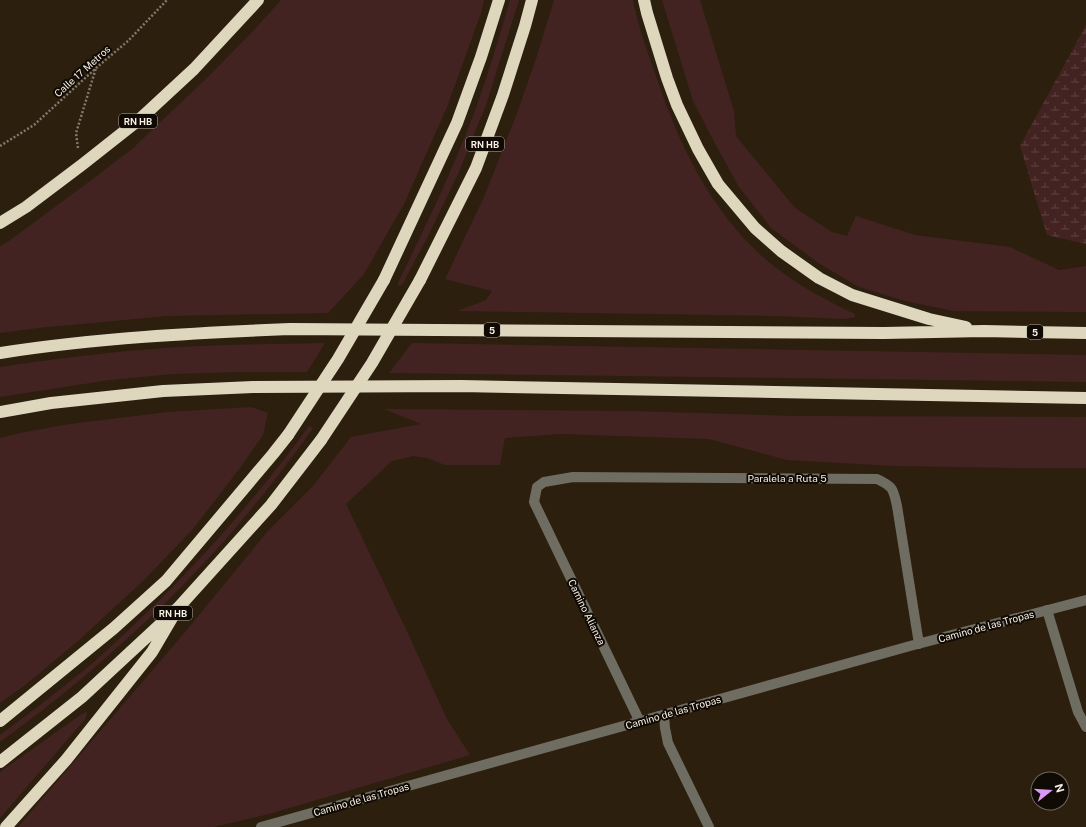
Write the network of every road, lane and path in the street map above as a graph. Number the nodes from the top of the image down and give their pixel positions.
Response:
1 (167, 0) edge
2 (258, 0) edge
3 (499, 0) edge
4 (532, 0) edge
5 (644, 0) edge
6 (96, 68) junction
7 (0, 146) edge
8 (83, 164) junction
9 (0, 223) edge
10 (984, 331) junction
11 (1086, 333) edge
12 (0, 353) edge
13 (1086, 398) edge
14 (0, 412) edge
15 (534, 502) joint
16 (1086, 600) edge
17 (178, 608) junction
18 (1047, 610) junction
19 (919, 644) junction
20 (664, 715) junction
21 (0, 721) edge
22 (640, 722) junction
23 (1086, 727) edge
24 (0, 762) edge
25 (6, 827) edge
26 (261, 827) edge
27 (709, 827) edge

1 - 6 path, Calle 17 Metros
2 - 8 highway, RN HB
3 - 21 highway, bridge
4 - 17 highway, RN HB, bridge
5 - 10 highway
6 - 7 path, Calle 17 Metros
6 - 8 path
8 - 9 highway, RN HB
10 - 11 highway, 5
10 - 12 highway, 5
13 - 14 highway
15 - 19 street, Paralela a Ruta 5
15 - 22 street, Camino Alianza
16 - 18 street, Camino de las Tropas
17 - 24 highway, RN HB
17 - 25 highway
18 - 19 street, Camino de las Tropas
18 - 23 street
19 - 20 street, Camino de las Tropas
20 - 22 street, Camino de las Tropas
20 - 27 street
22 - 26 street, Camino de las Tropas

